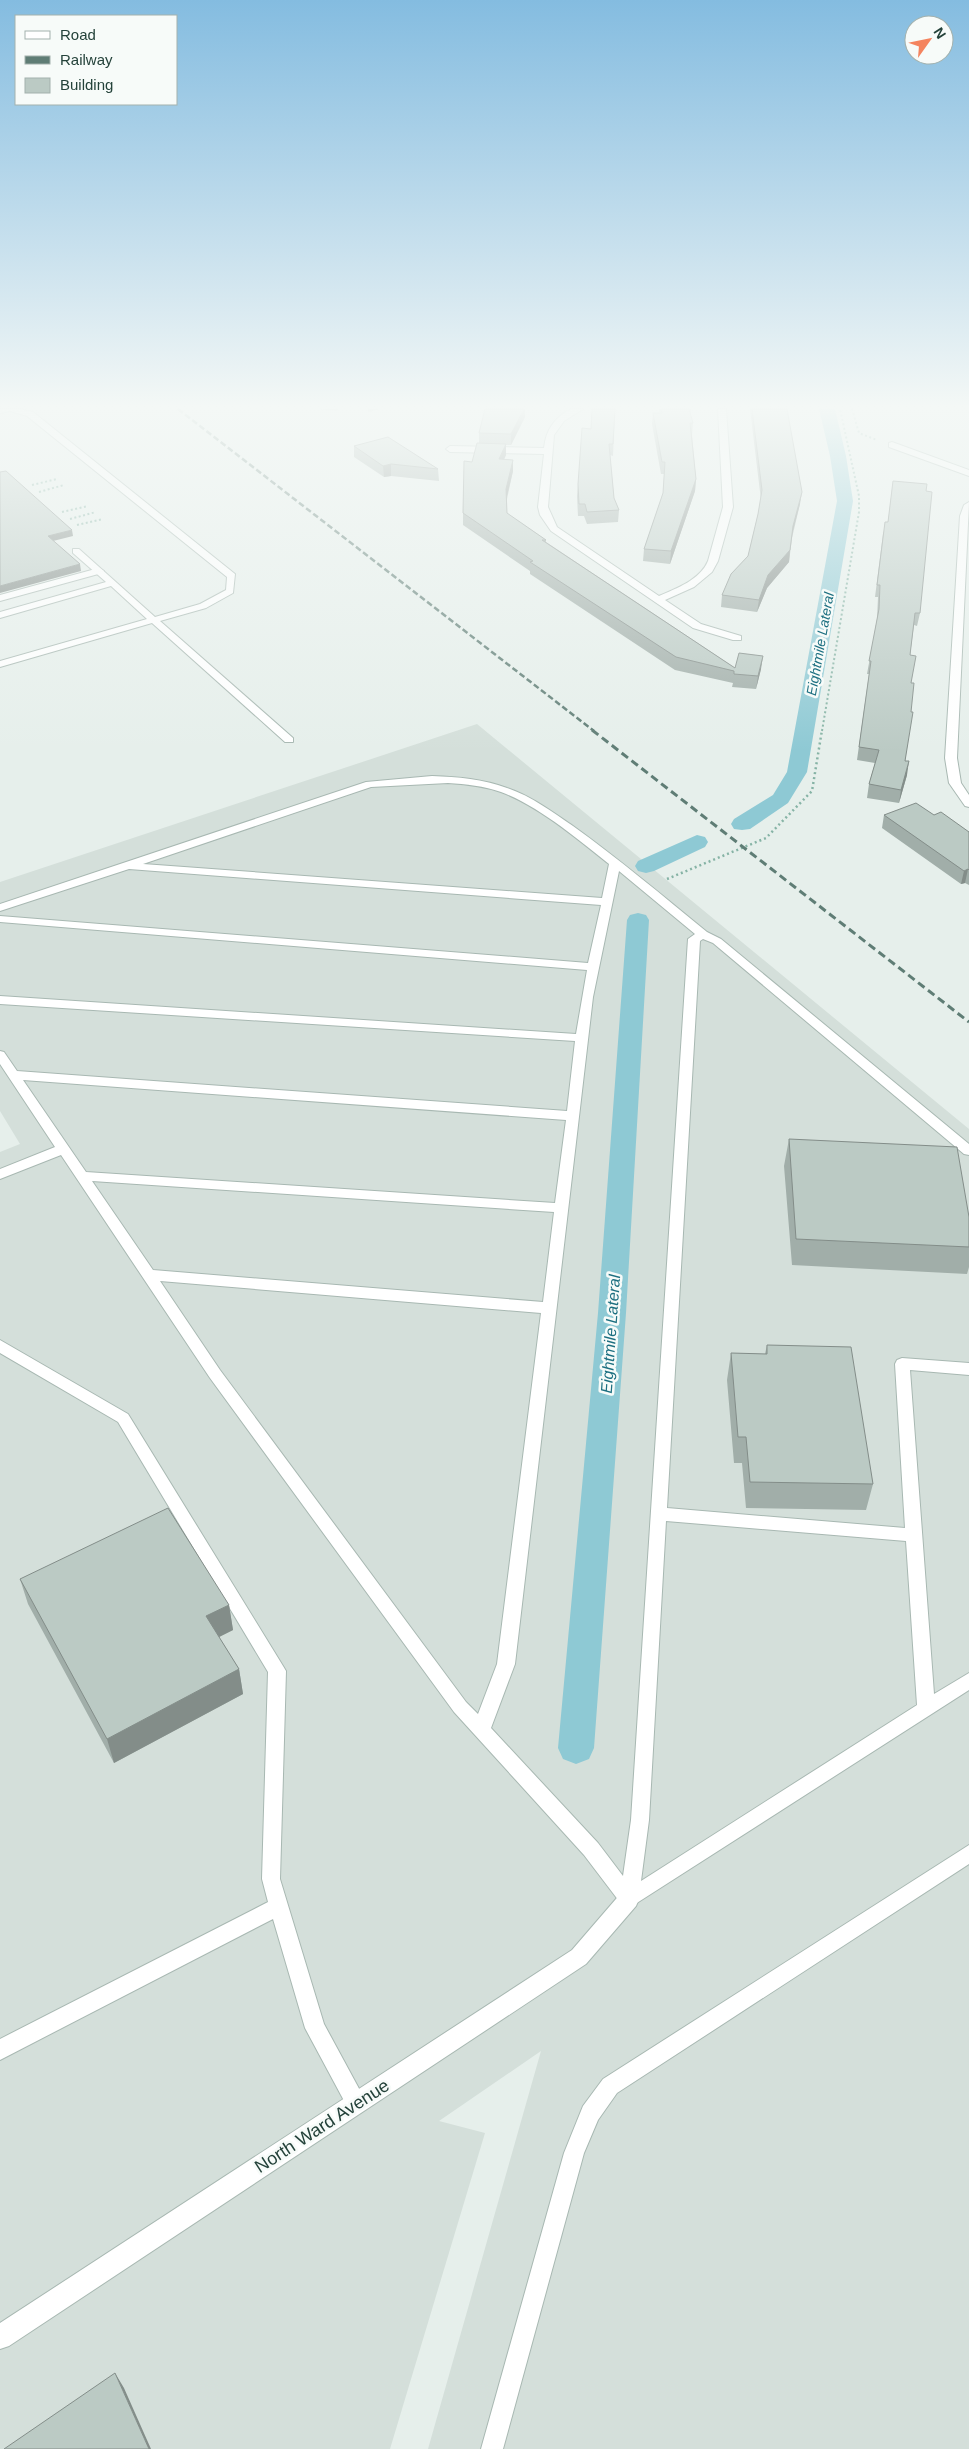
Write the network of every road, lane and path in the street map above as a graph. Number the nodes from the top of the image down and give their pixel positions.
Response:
1 (85, 523) edge
2 (166, 523) edge
3 (550, 523) edge
4 (723, 523) edge
5 (857, 523) edge
6 (964, 523) edge
7 (77, 525) dead end
8 (76, 551) dead end
9 (99, 571) junction
10 (114, 583) junction
11 (0, 598) edge
12 (657, 600) junction
13 (0, 615) edge
14 (155, 620) junction
15 (737, 638) dead end
16 (0, 664) edge
17 (289, 740) dead end
18 (969, 804) edge
19 (615, 862) junction
20 (126, 866) junction
21 (667, 879) dead end
22 (608, 902) junction
23 (0, 908) edge
24 (0, 919) edge
25 (703, 934) junction
26 (593, 967) junction
27 (0, 1000) edge
28 (582, 1038) junction
29 (0, 1055) edge
30 (14, 1075) junction
31 (572, 1116) junction
32 (63, 1149) junction
33 (969, 1151) edge
34 (0, 1174) edge
35 (81, 1176) junction
36 (561, 1208) junction
37 (148, 1275) junction
38 (549, 1308) junction
39 (0, 1346) edge
40 (969, 1369) edge
41 (659, 1514) junction
42 (914, 1535) junction
43 (969, 1681) edge
44 (926, 1709) junction
45 (481, 1730) junction
46 (969, 1854) edge
47 (629, 1899) junction
48 (279, 1906) junction
49 (0, 2050) edge
50 (356, 2103) junction
51 (0, 2337) edge
52 (492, 2449) edge

1 - 7 path
2 - 14 lane
3 - 12 street
4 - 12 street
5 - 21 path
6 - 18 street
8 - 9 lane
9 - 10 lane
9 - 11 street
10 - 13 lane
10 - 14 lane
12 - 15 street
14 - 16 lane
14 - 17 lane
19 - 20 lane
19 - 22 lane
19 - 25 lane
20 - 22 lane
20 - 23 lane
22 - 26 lane
24 - 26 lane
25 - 33 lane
25 - 41 lane
26 - 28 lane
27 - 28 lane
28 - 31 lane
29 - 30 lane
30 - 31 lane
30 - 32 lane
31 - 36 lane
32 - 34 lane
32 - 35 lane
35 - 36 lane
35 - 37 lane
36 - 38 lane
37 - 38 lane
37 - 45 lane
38 - 45 lane
39 - 48 lane
40 - 42 lane
41 - 42 lane
41 - 47 lane
42 - 44 lane
43 - 44 lane
44 - 47 lane
45 - 47 lane
46 - 52 lane
47 - 50 street, North Ward Avenue
48 - 49 lane
48 - 50 lane
50 - 51 street, North Ward Avenue

